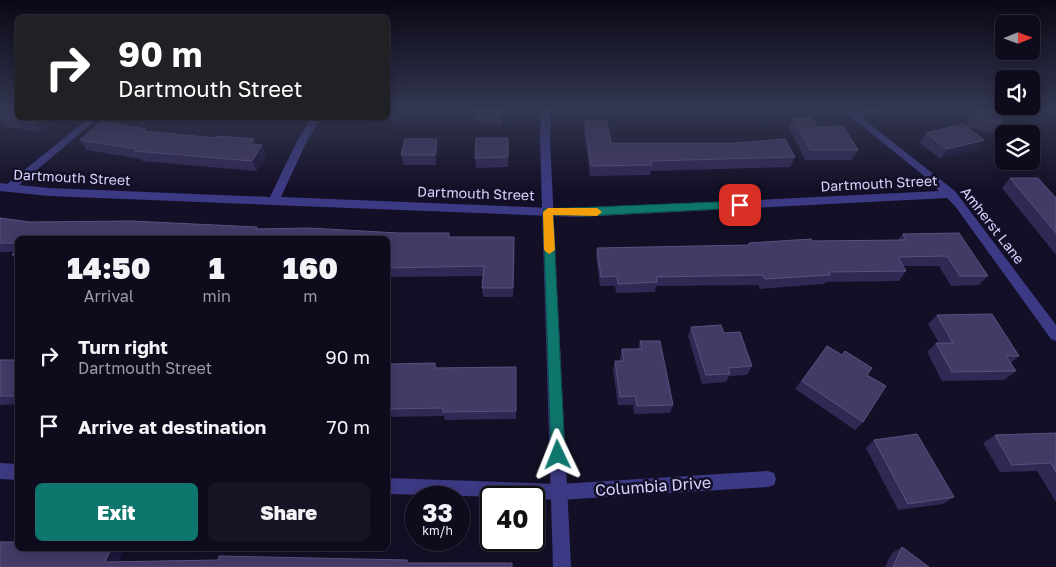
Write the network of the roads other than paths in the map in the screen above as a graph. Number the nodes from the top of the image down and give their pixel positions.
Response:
1 (72, 135) edge
2 (306, 135) edge
3 (545, 135) edge
4 (878, 135) edge
5 (4, 188) edge
6 (951, 194) junction
7 (274, 201) junction
8 (548, 212) junction
9 (1056, 335) edge
10 (0, 471) edge
11 (15, 472) edge
12 (768, 479) dead end
13 (390, 486) edge
14 (559, 492) junction
15 (562, 567) edge

1 - 5 street
2 - 7 street
3 - 8 street
4 - 6 street, Amherst Lane
5 - 7 street, Dartmouth Street
6 - 8 street, Dartmouth Street
6 - 9 street, Amherst Lane
7 - 8 street, Dartmouth Street
8 - 14 street
10 - 11 street
12 - 14 street, Columbia Drive
13 - 14 street, Columbia Drive
14 - 15 street

